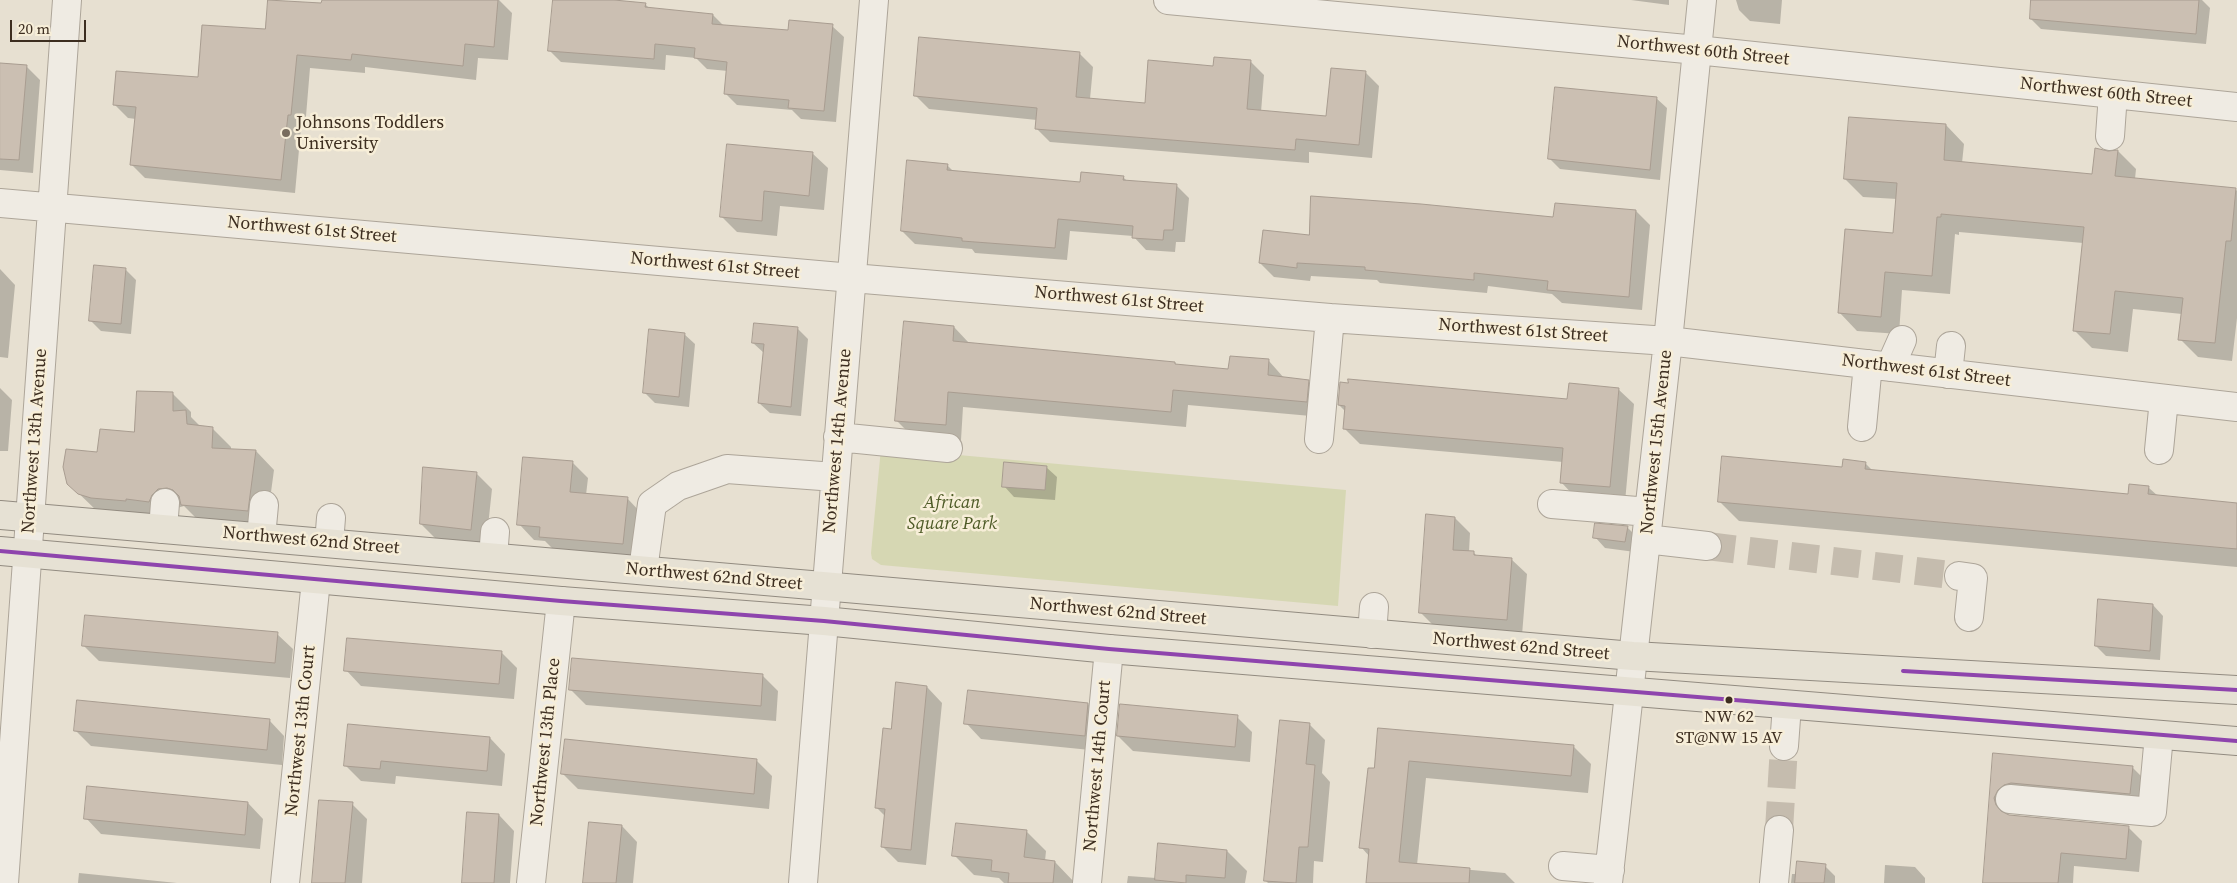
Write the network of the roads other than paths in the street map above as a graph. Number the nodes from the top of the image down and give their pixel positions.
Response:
1 (68, 0) edge
2 (874, 0) edge
3 (1168, 0) edge
4 (1702, 0) edge
5 (1697, 50) junction
6 (2113, 94) junction
7 (2237, 107) edge
8 (2110, 136) dead end
9 (0, 202) edge
10 (52, 207) junction
11 (852, 278) junction
12 (1330, 318) junction
13 (1902, 340) dead end
14 (1668, 341) junction
15 (1951, 346) dead end
16 (1879, 366) junction
17 (1948, 374) junction
18 (2164, 398) junction
19 (2237, 407) edge
20 (1862, 426) dead end
21 (838, 437) junction
22 (1319, 439) dead end
23 (948, 448) dead end
24 (2159, 450) dead end
25 (835, 477) junction
26 (264, 504) dead end
27 (1552, 504) dead end
28 (1649, 512) junction
29 (0, 515) edge
30 (29, 517) junction
31 (261, 537) junction
32 (1646, 540) junction
33 (1707, 546) tunnel mouth
34 (0, 551) edge
35 (28, 554) junction
36 (643, 570) junction
37 (1959, 576) tunnel mouth
38 (316, 580) junction
39 (826, 586) junction
40 (560, 600) junction
41 (1374, 607) dead end
42 (1969, 617) dead end
43 (824, 621) junction
44 (1372, 634) junction
45 (1109, 649) junction
46 (1633, 656) junction
47 (2237, 690) edge
48 (1630, 692) junction
49 (1787, 705) junction
50 (2159, 735) junction
51 (2237, 741) edge
52 (1784, 746) tunnel mouth
53 (2010, 799) dead end
54 (1779, 830) tunnel mouth
55 (1563, 866) dead end
56 (1769, 876) edge
57 (1609, 877) edge
58 (4, 883) edge
59 (285, 883) edge
60 (531, 883) edge
61 (803, 883) edge
62 (1087, 883) edge

1 - 10 street, Northwest 13th Avenue
2 - 11 street, Northwest 14th Avenue
3 - 5 street, Northwest 60th Street
4 - 5 street, Northwest 15th Avenue
5 - 6 street, Northwest 60th Street
5 - 14 street, Northwest 15th Avenue
6 - 7 street, Northwest 60th Street
6 - 8 street
9 - 10 street, Northwest 61st Street
10 - 11 street, Northwest 61st Street
10 - 30 street, Northwest 13th Avenue
11 - 12 street, Northwest 61st Street
11 - 21 street, Northwest 14th Avenue
12 - 14 street, Northwest 61st Street
12 - 22 street
13 - 16 street
14 - 16 street, Northwest 61st Street
14 - 28 street, Northwest 15th Avenue
15 - 17 street
16 - 17 street, Northwest 61st Street
16 - 20 street
17 - 18 street, Northwest 61st Street
18 - 19 street, Northwest 61st Street
18 - 24 street
21 - 23 street
21 - 25 street, Northwest 14th Avenue
25 - 36 street
25 - 39 street, Northwest 14th Avenue
26 - 31 street
27 - 28 street
28 - 32 street, Northwest 15th Avenue
29 - 30 main road, Northwest 62nd Street
30 - 31 main road, Northwest 62nd Street
30 - 35 street, Northwest 13th Avenue
31 - 36 main road, Northwest 62nd Street
32 - 33 street
32 - 46 street, Northwest 15th Avenue
34 - 35 main road, Northwest 62nd Street
35 - 38 main road, Northwest 62nd Street
35 - 58 street, Northwest 13th Avenue
36 - 39 main road, Northwest 62nd Street
37 - 42 street
38 - 40 main road, Northwest 62nd Street
38 - 59 street, Northwest 13th Court
39 - 43 street, Northwest 14th Avenue
39 - 44 main road, Northwest 62nd Street
40 - 43 main road, Northwest 62nd Street
40 - 60 street, Northwest 13th Place
41 - 44 street
43 - 45 main road, Northwest 62nd Street
43 - 61 street, Northwest 14th Avenue
44 - 46 main road, Northwest 62nd Street
45 - 48 main road, Northwest 62nd Street
45 - 62 street, Northwest 14th Court
46 - 47 main road, Northwest 62nd Street
46 - 48 street, Northwest 15th Avenue
48 - 49 main road, Northwest 62nd Street
48 - 57 street, Northwest 15th Avenue
49 - 50 main road, Northwest 62nd Street
49 - 52 street
50 - 51 main road, Northwest 62nd Street
50 - 53 street
54 - 56 street
55 - 57 street

